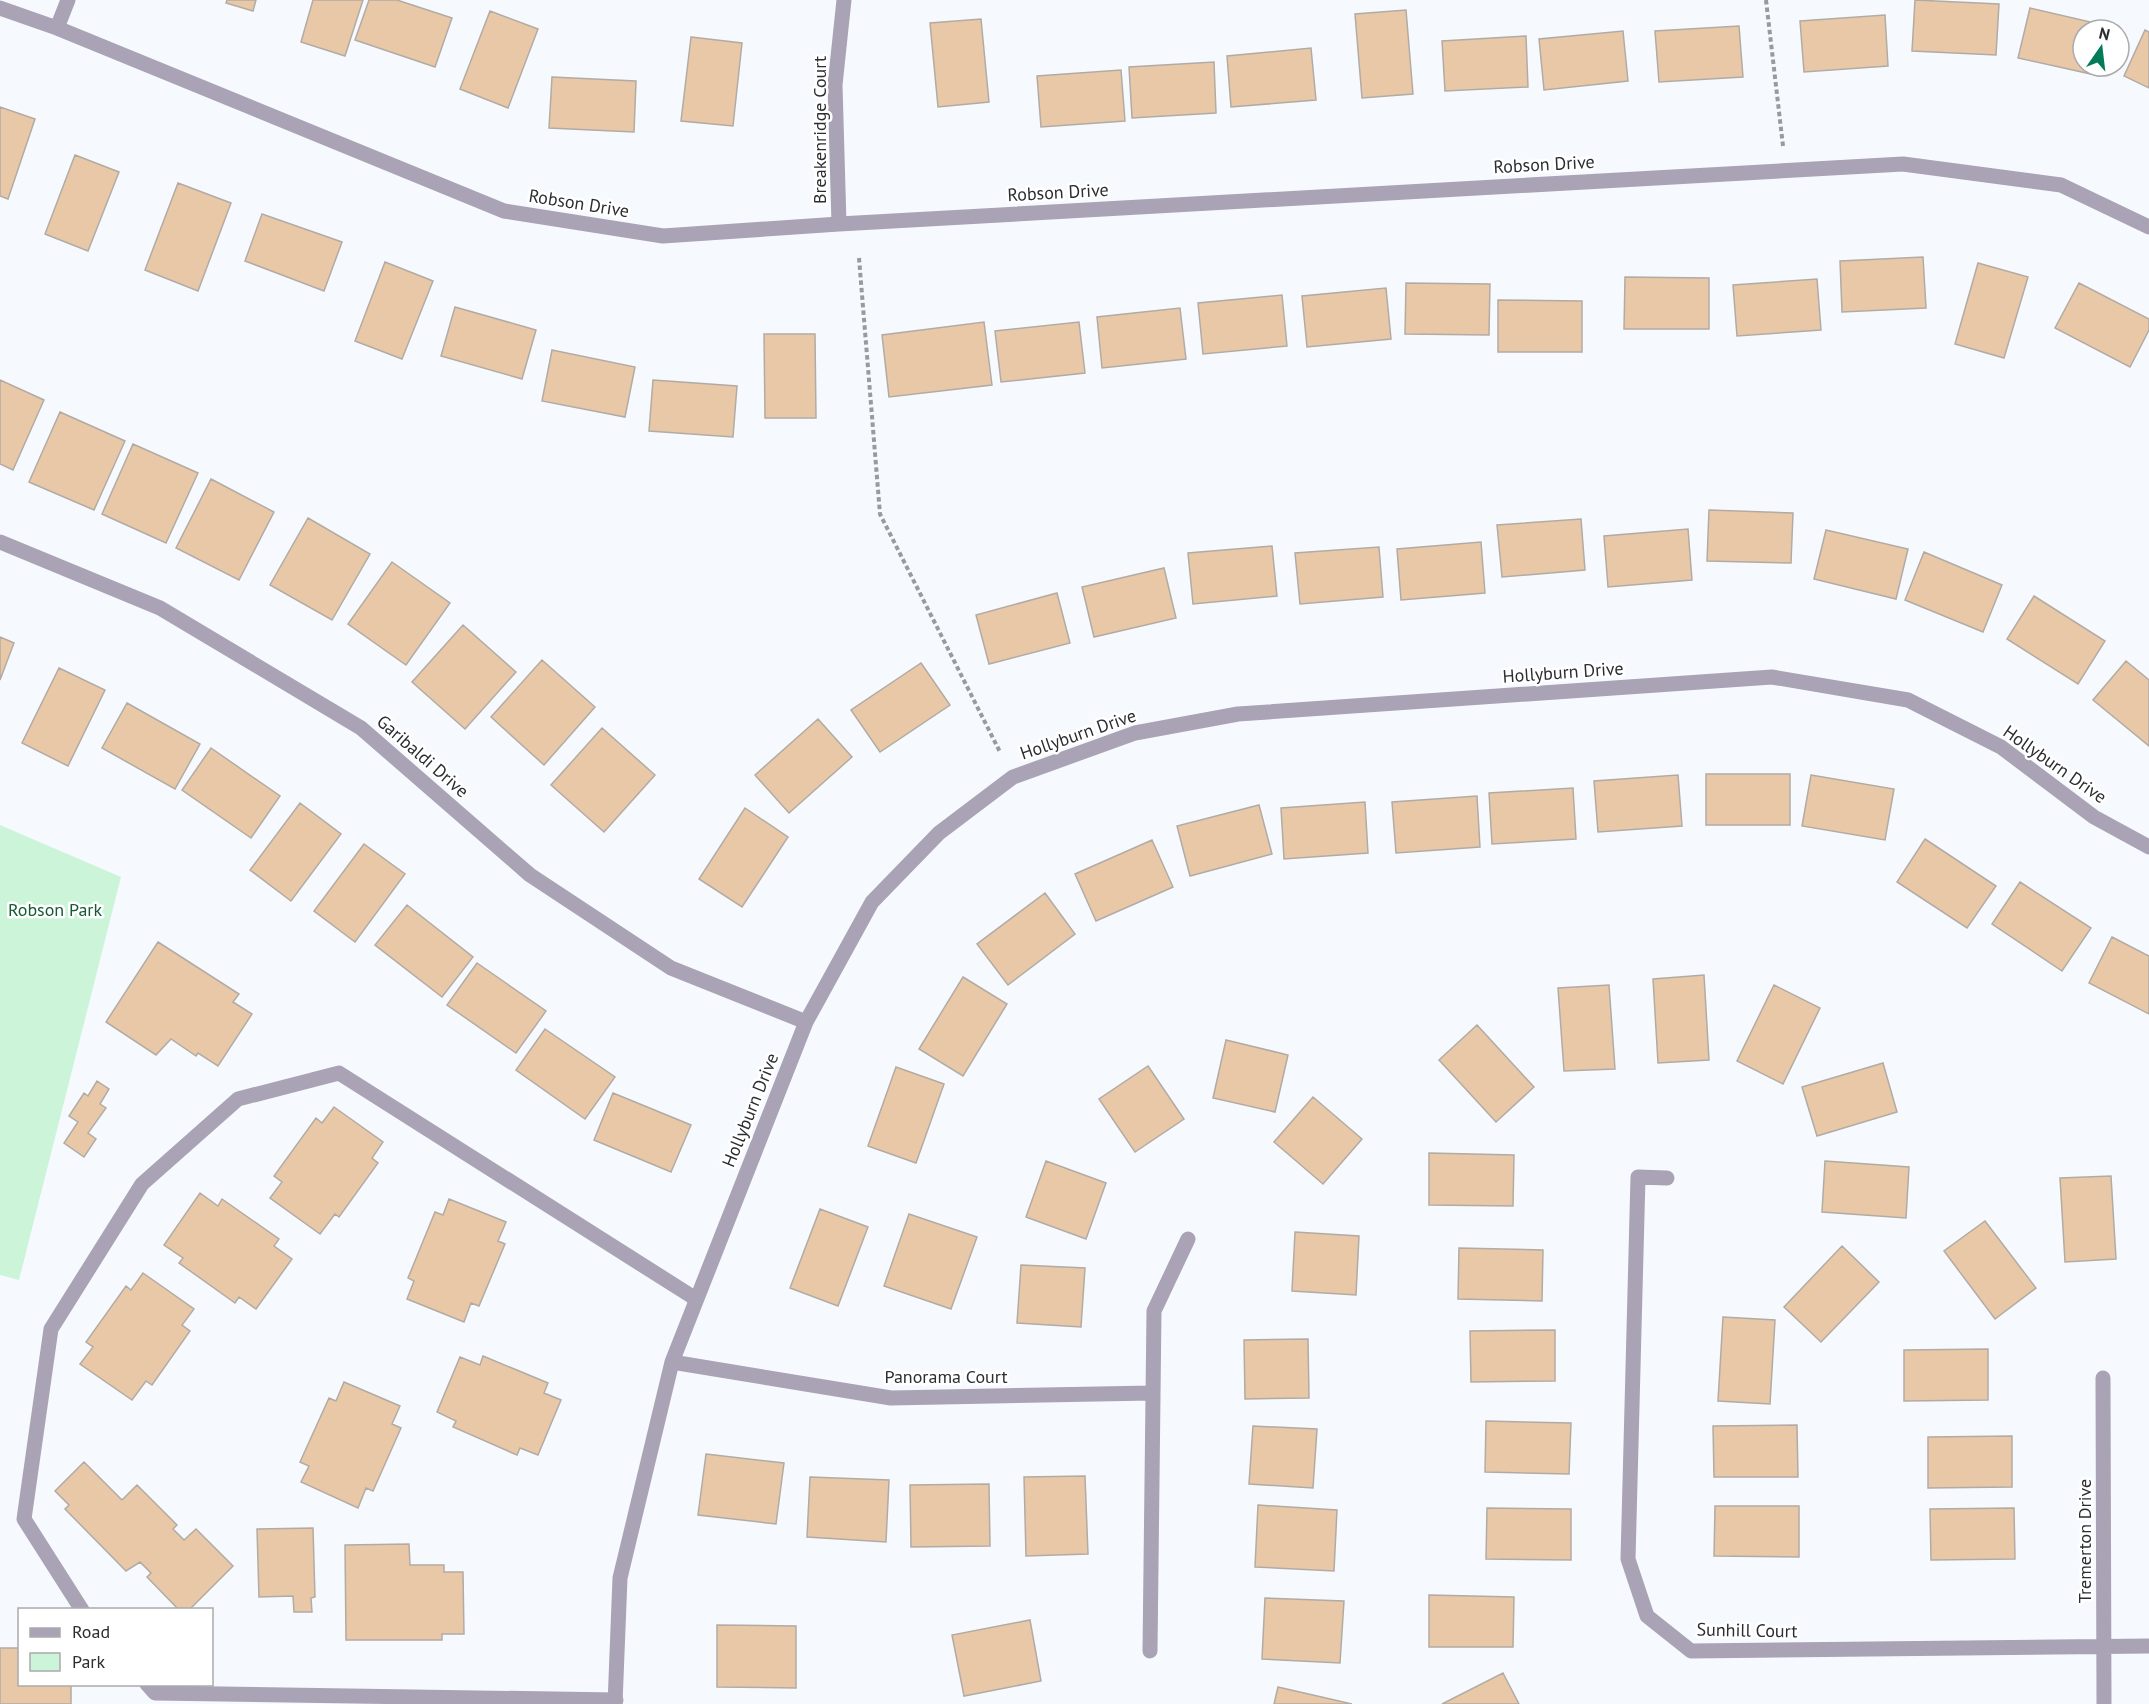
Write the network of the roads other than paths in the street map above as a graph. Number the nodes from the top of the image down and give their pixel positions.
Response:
1 (68, 0) edge
2 (844, 0) edge
3 (0, 8) edge
4 (57, 28) junction
5 (839, 224) junction
6 (2149, 227) edge
7 (0, 542) edge
8 (2149, 847) edge
9 (806, 1022) junction
10 (1667, 1178) dead end
11 (1188, 1239) dead end
12 (696, 1299) junction
13 (672, 1362) junction
14 (2103, 1378) dead end
15 (1152, 1394) junction
16 (81, 1608) edge
17 (2104, 1646) junction
18 (2149, 1646) edge
19 (1150, 1651) dead end
20 (149, 1686) edge
21 (616, 1702) edge
22 (2104, 1704) edge

1 - 4 street
2 - 5 street, Breakenridge Court
3 - 4 street, Robson Drive
4 - 5 street, Robson Drive
5 - 6 street, Robson Drive
7 - 9 street, Garibaldi Drive
8 - 9 street, Hollyburn Drive
9 - 12 street, Hollyburn Drive
10 - 17 street, Sunhill Court
11 - 15 street
12 - 13 street, Hollyburn Drive
12 - 16 street
13 - 15 street, Panorama Court
13 - 21 street, Hollyburn Drive
14 - 17 street, Tremerton Drive
15 - 19 street
17 - 18 street, Sunhill Court
17 - 22 street, Tremerton Drive
20 - 21 street

